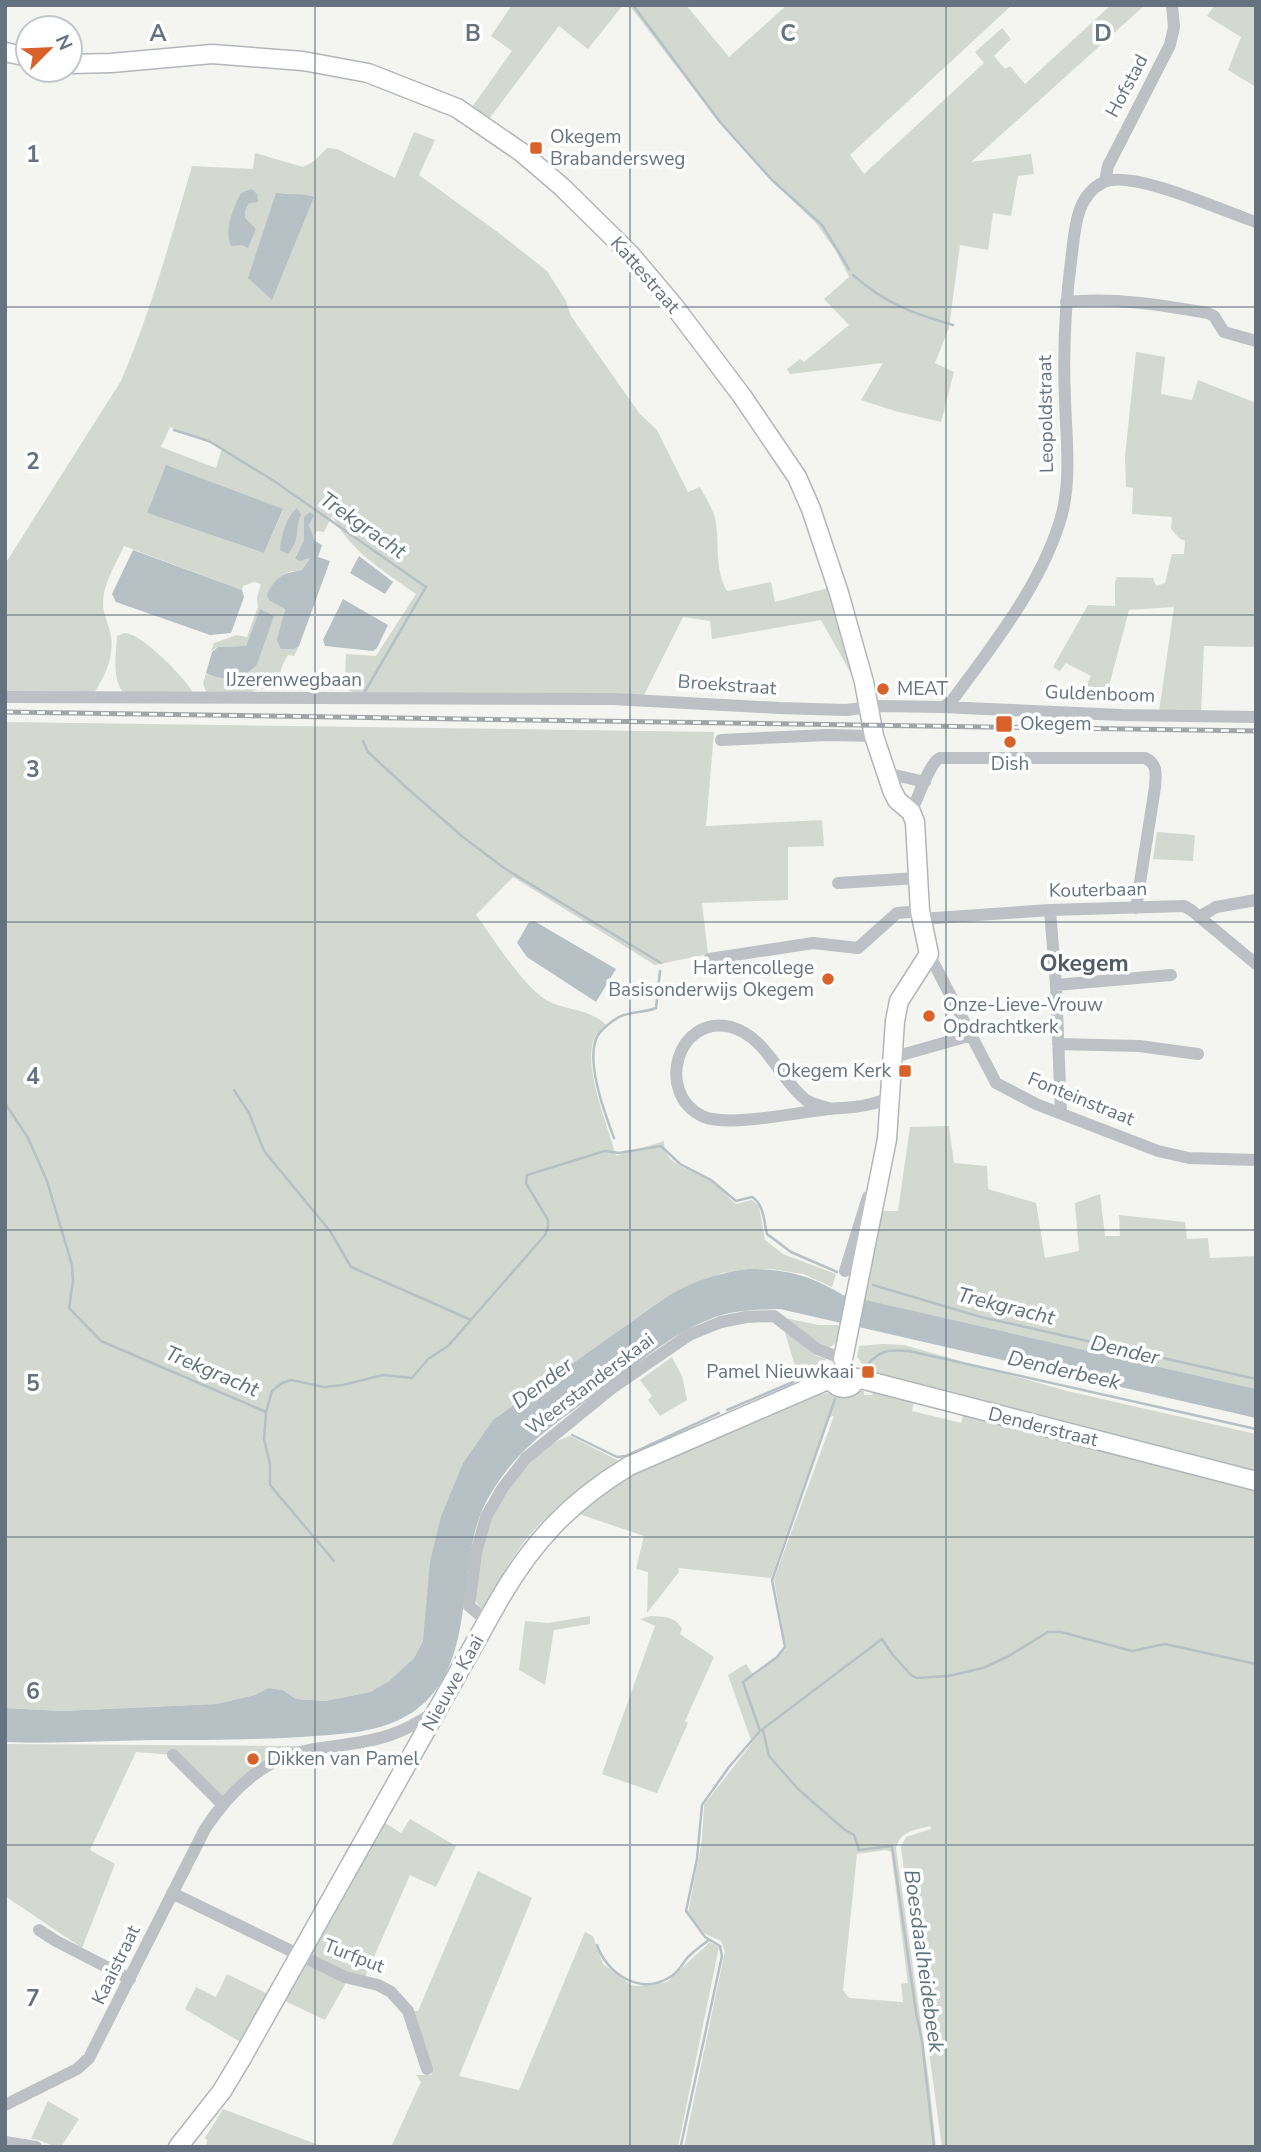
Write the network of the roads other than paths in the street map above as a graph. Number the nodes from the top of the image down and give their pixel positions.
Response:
1 (1172, 5) edge
2 (84, 64) edge
3 (1105, 181) junction
4 (1256, 222) edge
5 (1066, 302) junction
6 (1256, 341) edge
7 (5, 697) edge
8 (583, 699) joint
9 (943, 707) junction
10 (869, 708) junction
11 (1256, 717) edge
12 (874, 736) junction
13 (721, 740) dead end
14 (886, 773) junction
15 (925, 782) junction
16 (911, 812) junction
17 (918, 878) junction
18 (838, 883) dead end
19 (1256, 900) edge
20 (1136, 908) junction
21 (1050, 910) junction
22 (921, 915) junction
23 (1199, 917) junction
24 (929, 954) junction
25 (709, 959) dead end
26 (1256, 964) edge
27 (1171, 975) dead end
28 (1056, 985) junction
29 (971, 1035) junction
30 (1058, 1044) junction
31 (1198, 1054) dead end
32 (894, 1057) junction
33 (891, 1104) junction
34 (831, 1108) junction
35 (1061, 1113) junction
36 (1256, 1160) edge
37 (880, 1176) junction
38 (845, 1271) dead end
39 (843, 1359) junction
40 (857, 1378) junction
41 (830, 1380) junction
42 (1256, 1481) edge
43 (487, 1621) junction
44 (413, 1730) junction
45 (173, 1755) dead end
46 (222, 1804) junction
47 (172, 1893) junction
48 (39, 1930) dead end
49 (301, 1955) junction
50 (130, 1979) junction
51 (427, 2069) dead end
52 (5, 2105) edge
53 (5, 2142) edge
54 (36, 2147) edge
55 (178, 2147) edge

1 - 3 street, Hofstad
2 - 10 main road, Kattestraat
3 - 4 street
3 - 5 street, Leopoldstraat
5 - 6 street
5 - 9 street, Leopoldstraat
7 - 8 street, IJzerenwegbaan
8 - 10 street, Broekstraat
9 - 10 street
9 - 11 street, Guldenboom
10 - 12 main road, Kattestraat
12 - 13 street
12 - 14 main road, Kattestraat
14 - 15 street
14 - 16 main road, Kattestraat
15 - 16 street
15 - 20 street
16 - 17 main road
17 - 18 street
17 - 22 main road
19 - 23 street
20 - 21 street, Kouterbaan
20 - 23 street, Kouterbaan
21 - 22 street, Kouterbaan
21 - 28 street
22 - 24 main road
22 - 25 street, Kouterbaan
23 - 26 street, Kouterbaan
24 - 29 street, Fonteinstraat
24 - 32 main road
27 - 28 street
28 - 30 street
29 - 32 street
29 - 35 street, Fonteinstraat
30 - 31 street
30 - 35 street
32 - 33 main road
33 - 34 street
33 - 37 main road
34 - 34 street
35 - 36 street, Fonteinstraat
37 - 38 street
37 - 39 main road
39 - 40 main road
39 - 41 main road
39 - 43 street, Weerstanderskaai
40 - 41 main road, Nieuwe Kaai
40 - 42 main road, Denderstraat
41 - 43 main road, Nieuwe Kaai
43 - 44 main road, Nieuwe Kaai
44 - 46 street, Kaaistraat
44 - 49 main road, Nieuwe Kaai
45 - 46 street
46 - 47 street, Kaaistraat
47 - 49 street, Turfput
47 - 50 street, Kaaistraat
48 - 50 street
49 - 51 street, Turfput
49 - 55 main road, Nieuwe Kaai
50 - 52 street, Kaaistraat
53 - 54 street

